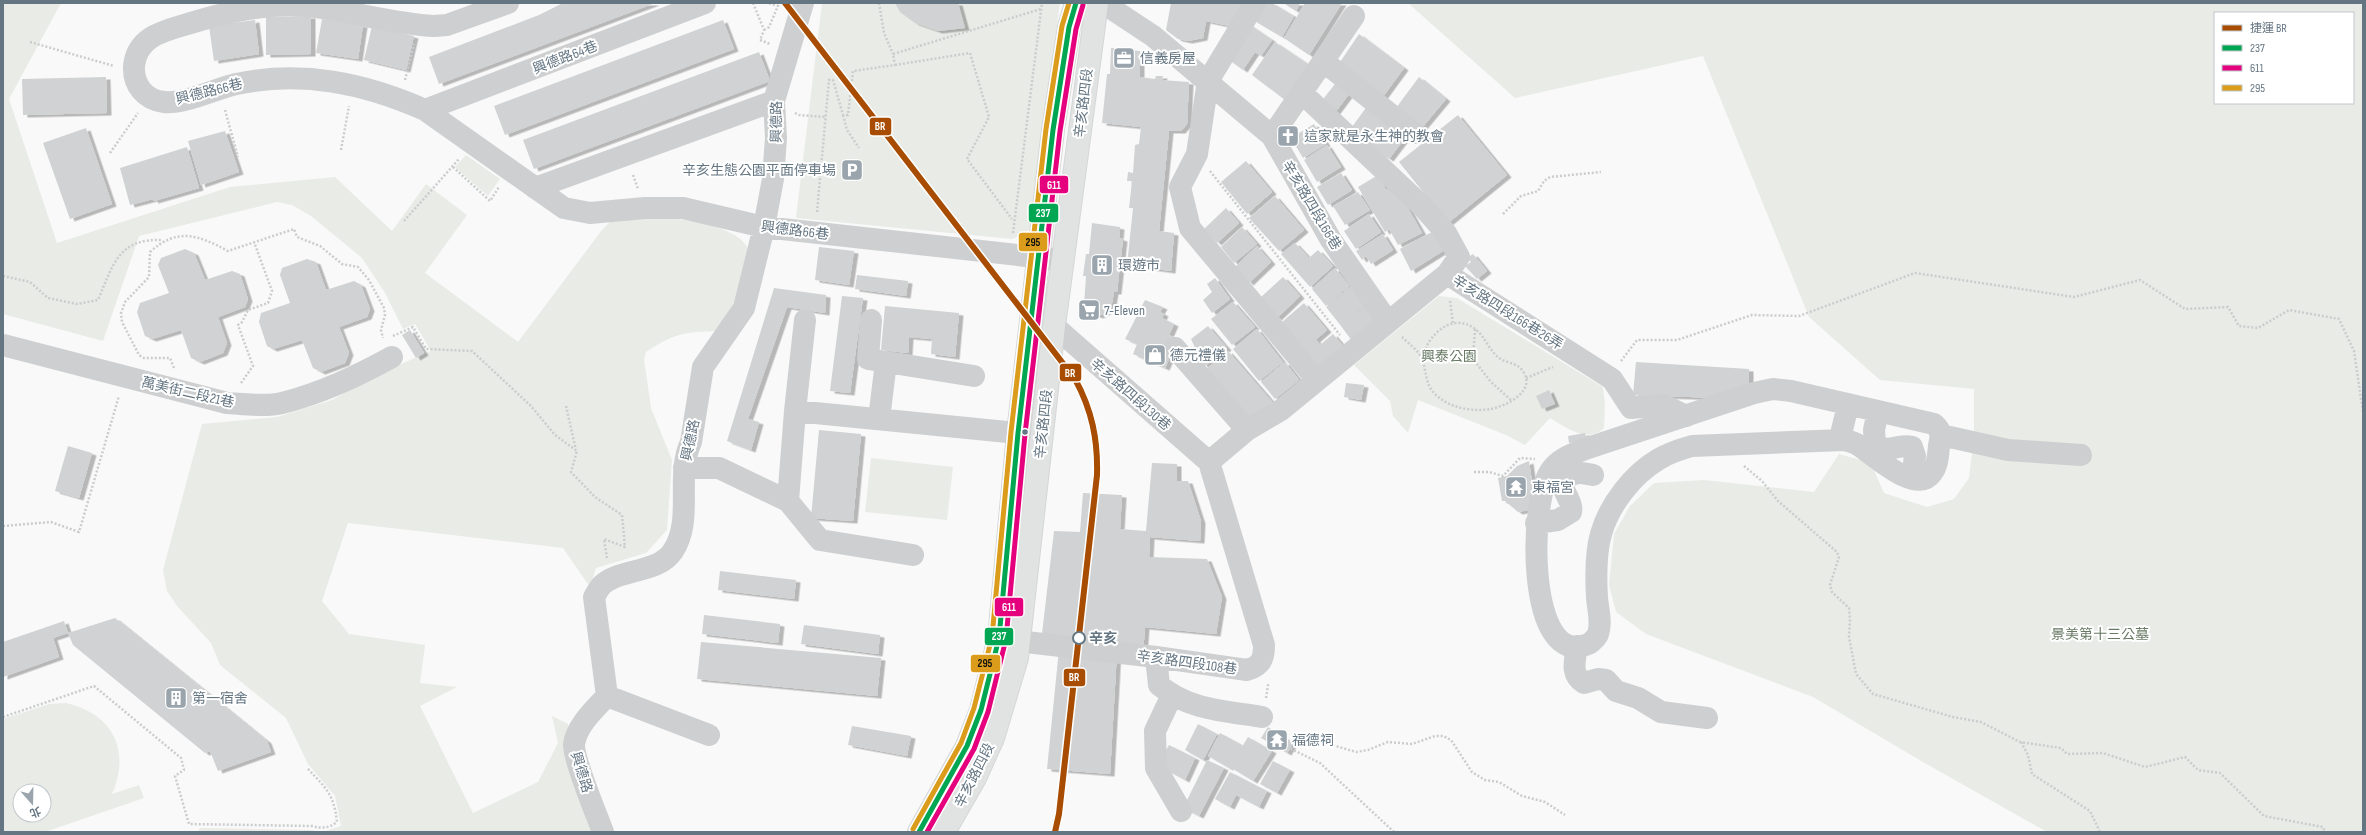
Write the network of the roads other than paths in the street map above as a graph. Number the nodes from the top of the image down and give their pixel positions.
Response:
1 (508, 3) edge
2 (705, 3) edge
3 (804, 3) edge
4 (1076, 3) edge
5 (1097, 3) edge
6 (1103, 3) edge
7 (1255, 3) edge
8 (1354, 16) dead end
9 (1323, 61) junction
10 (1208, 81) junction
11 (1302, 93) junction
12 (774, 101) junction
13 (425, 110) junction
14 (1414, 133) dead end
15 (1272, 136) junction
16 (535, 188) junction
17 (764, 227) junction
18 (1039, 258) junction
19 (1063, 260) junction
20 (1446, 274) junction
21 (805, 320) dead end
22 (871, 320) dead end
23 (1388, 322) junction
24 (1054, 326) junction
25 (3, 345) edge
26 (1175, 348) dead end
27 (392, 357) dead end
28 (886, 362) junction
29 (974, 376) dead end
30 (1317, 380) junction
31 (1848, 405) junction
32 (794, 411) junction
33 (1878, 412) junction
34 (1686, 416) junction
35 (878, 420) junction
36 (1247, 430) junction
37 (1842, 430) dead end
38 (1018, 433) junction
39 (1941, 435) junction
40 (2081, 455) dead end
41 (1209, 462) junction
42 (684, 468) junction
43 (1593, 475) dead end
44 (1912, 478) junction
45 (788, 501) junction
46 (1536, 523) junction
47 (913, 556) dead end
48 (1009, 640) junction
49 (1577, 646) junction
50 (1156, 657) junction
51 (607, 696) junction
52 (1172, 696) junction
53 (1262, 717) road end
54 (1707, 718) dead end
55 (709, 735) dead end
56 (1181, 810) dead end
57 (603, 832) edge
58 (919, 832) edge
59 (944, 832) edge

1 - 13 street, 興德路66巷
2 - 13 street, 興德路64巷
3 - 12 street, 興德路
4 - 18 main road, 辛亥路四段
5 - 19 main road, 辛亥路四段
6 - 10 street, 辛亥路四段166巷
7 - 10 street
8 - 9 street
9 - 11 street
9 - 14 street
10 - 15 street, 辛亥路四段166巷
10 - 30 street
11 - 15 street
11 - 20 street
12 - 16 street
12 - 17 street, 興德路
13 - 16 street, 興德路66巷
15 - 23 street, 辛亥路四段166巷
16 - 17 street, 興德路66巷
17 - 18 street, 興德路66巷
17 - 42 street, 興德路
18 - 19 street, 興德路66巷
18 - 38 main road, 辛亥路四段
19 - 24 main road, 辛亥路四段
20 - 23 street, 辛亥路四段166巷26弄
20 - 34 street, 辛亥路四段166巷26弄
21 - 32 street
22 - 28 street
23 - 30 street, 辛亥路四段166巷26弄
24 - 41 street, 辛亥路四段130巷
24 - 48 main road, 辛亥路四段
25 - 27 street, 萬美街二段21巷
26 - 36 street
28 - 29 street
28 - 35 street
30 - 36 street, 辛亥路四段166巷26弄
31 - 33 street
31 - 34 street
31 - 37 street
32 - 35 street
32 - 45 street
33 - 39 street
33 - 44 street
34 - 46 street
35 - 38 street
36 - 41 street, 辛亥路四段166巷26弄
38 - 48 main road, 辛亥路四段
39 - 40 street
39 - 44 street
41 - 50 street, 辛亥路四段108巷
42 - 45 street
42 - 51 street, 興德路
43 - 46 street
44 - 49 street
45 - 47 street
46 - 49 street
48 - 50 street, 辛亥路四段108巷
48 - 58 main road, 辛亥路四段
48 - 59 main road, 辛亥路四段
49 - 54 street
50 - 52 street
51 - 55 street
51 - 57 street, 興德路
52 - 53 street
52 - 56 street

